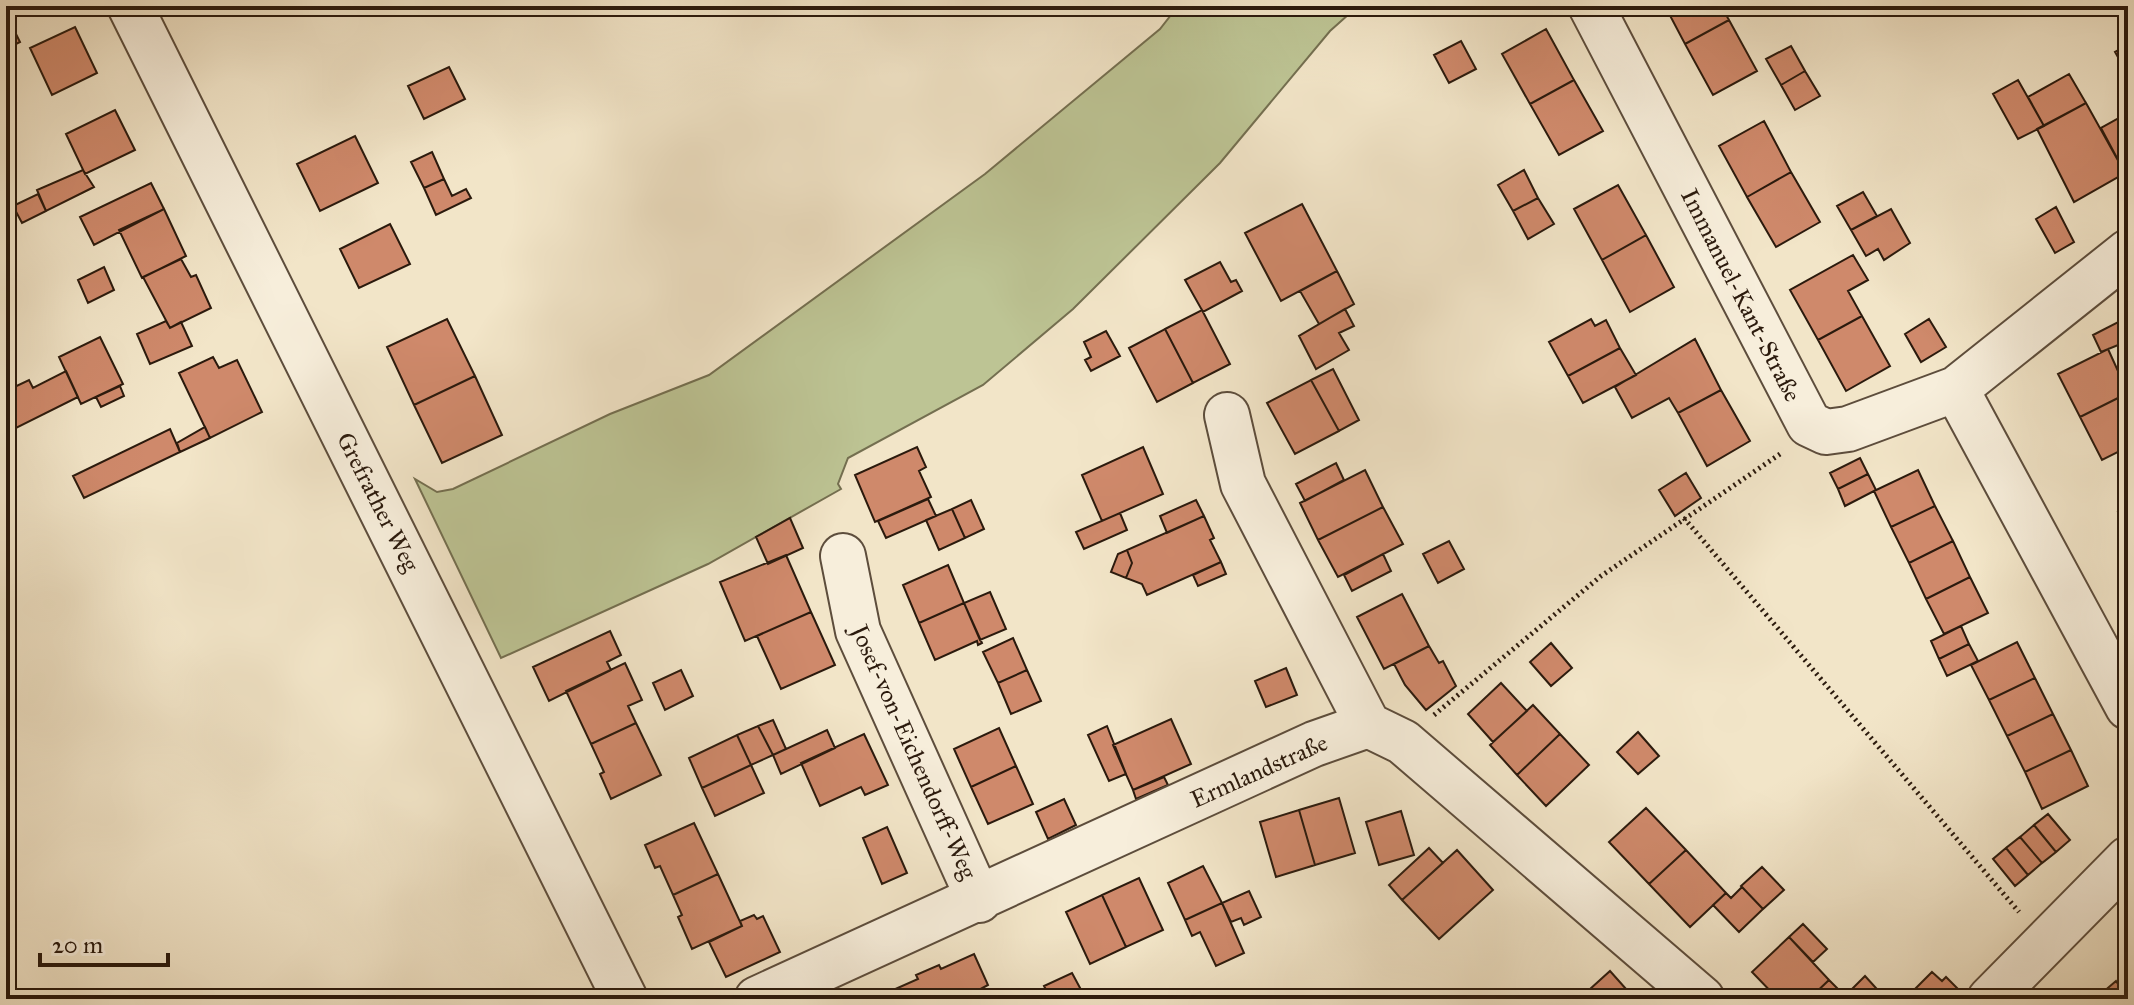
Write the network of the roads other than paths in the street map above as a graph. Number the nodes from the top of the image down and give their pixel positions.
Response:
1 (130, 6) edge
2 (1591, 6) edge
3 (2128, 252) edge
4 (1956, 389) junction
5 (1227, 415) dead end
6 (843, 556) dead end
7 (2128, 707) edge
8 (1386, 733) junction
9 (2128, 859) edge
10 (979, 900) junction
11 (625, 999) edge
12 (757, 999) edge
13 (1702, 999) edge
14 (1990, 999) edge

1 - 11 street, Grefrather Weg
2 - 4 street, Immanuel-Kant-Straße
3 - 4 street, Immanuel-Kant-Straße
4 - 7 street
5 - 8 street
6 - 10 street, Josef-von-Eichendorff-Weg
8 - 10 street, Ermlandstraße
8 - 13 street
9 - 14 street
10 - 12 street, Ermlandstraße

